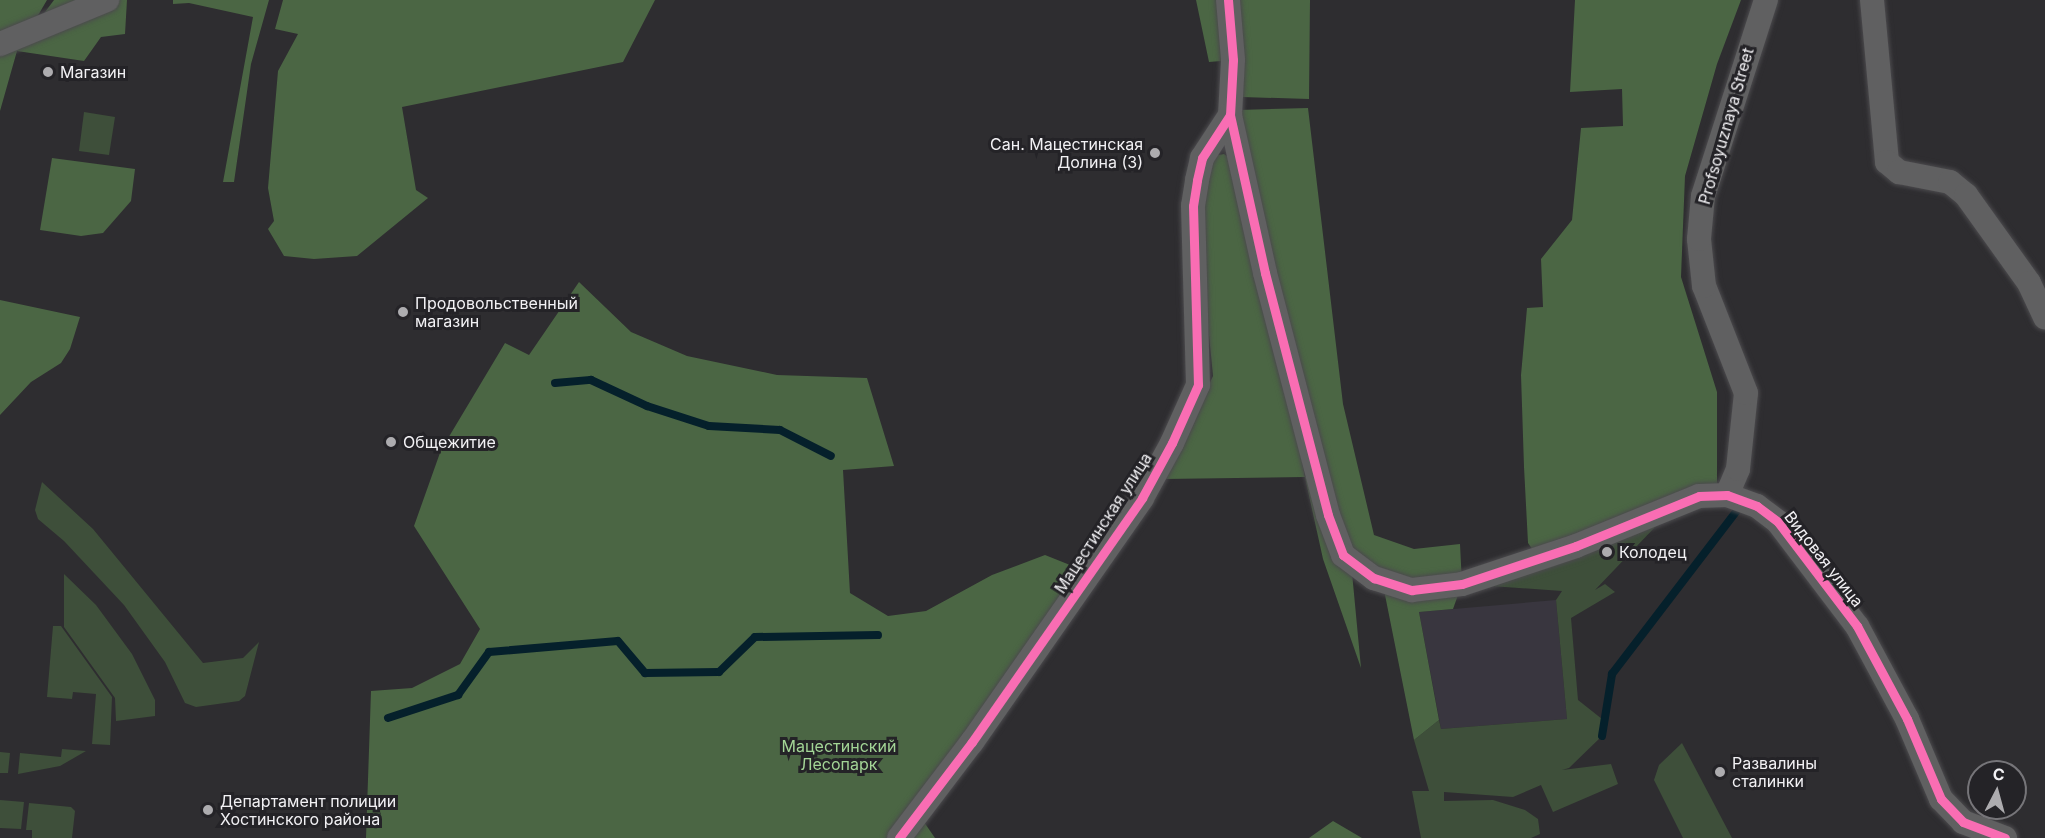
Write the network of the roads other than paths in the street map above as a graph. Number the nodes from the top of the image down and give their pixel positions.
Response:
1 (107, 0) edge
2 (1228, 0) edge
3 (1766, 0) edge
4 (1872, 0) edge
5 (0, 44) edge
6 (1230, 115) junction
7 (2045, 317) edge
8 (1727, 495) junction
9 (1374, 578) joint
10 (899, 838) edge
11 (2005, 838) edge

1 - 5 street
2 - 6 street, Мацестинская улица
3 - 8 street, Profsoyuznaya Street
4 - 7 street
6 - 9 street, Мацестинская улица
6 - 10 street, Мацестинская улица
8 - 9 street, Видовая улица
8 - 11 street, Видовая улица

